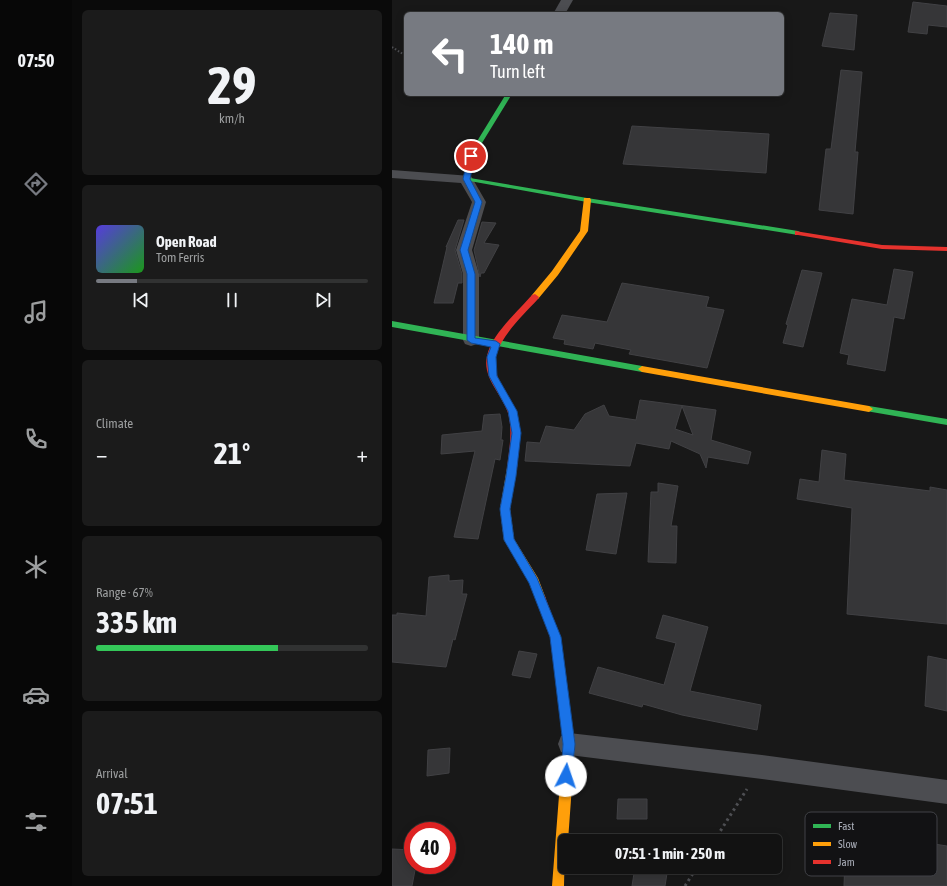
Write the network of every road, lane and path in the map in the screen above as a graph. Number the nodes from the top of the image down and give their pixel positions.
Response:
1 (567, 0) edge
2 (559, 12) edge
3 (392, 48) edge
4 (404, 55) edge
5 (508, 96) edge
6 (392, 174) edge
7 (466, 179) junction
8 (587, 200) junction
9 (947, 248) edge
10 (392, 324) edge
11 (471, 340) junction
12 (496, 344) junction
13 (947, 422) edge
14 (569, 744) junction
15 (762, 767) junction
16 (947, 792) edge
17 (719, 834) edge
18 (693, 874) edge
19 (558, 886) edge
20 (685, 886) edge

1 - 2 street
3 - 4 path
5 - 7 street
6 - 7 street
7 - 8 street
7 - 11 street
8 - 9 street
8 - 12 street
10 - 11 street
11 - 12 street
12 - 13 street
12 - 14 street
14 - 15 street
14 - 19 street
15 - 16 street
15 - 17 path
18 - 20 path

